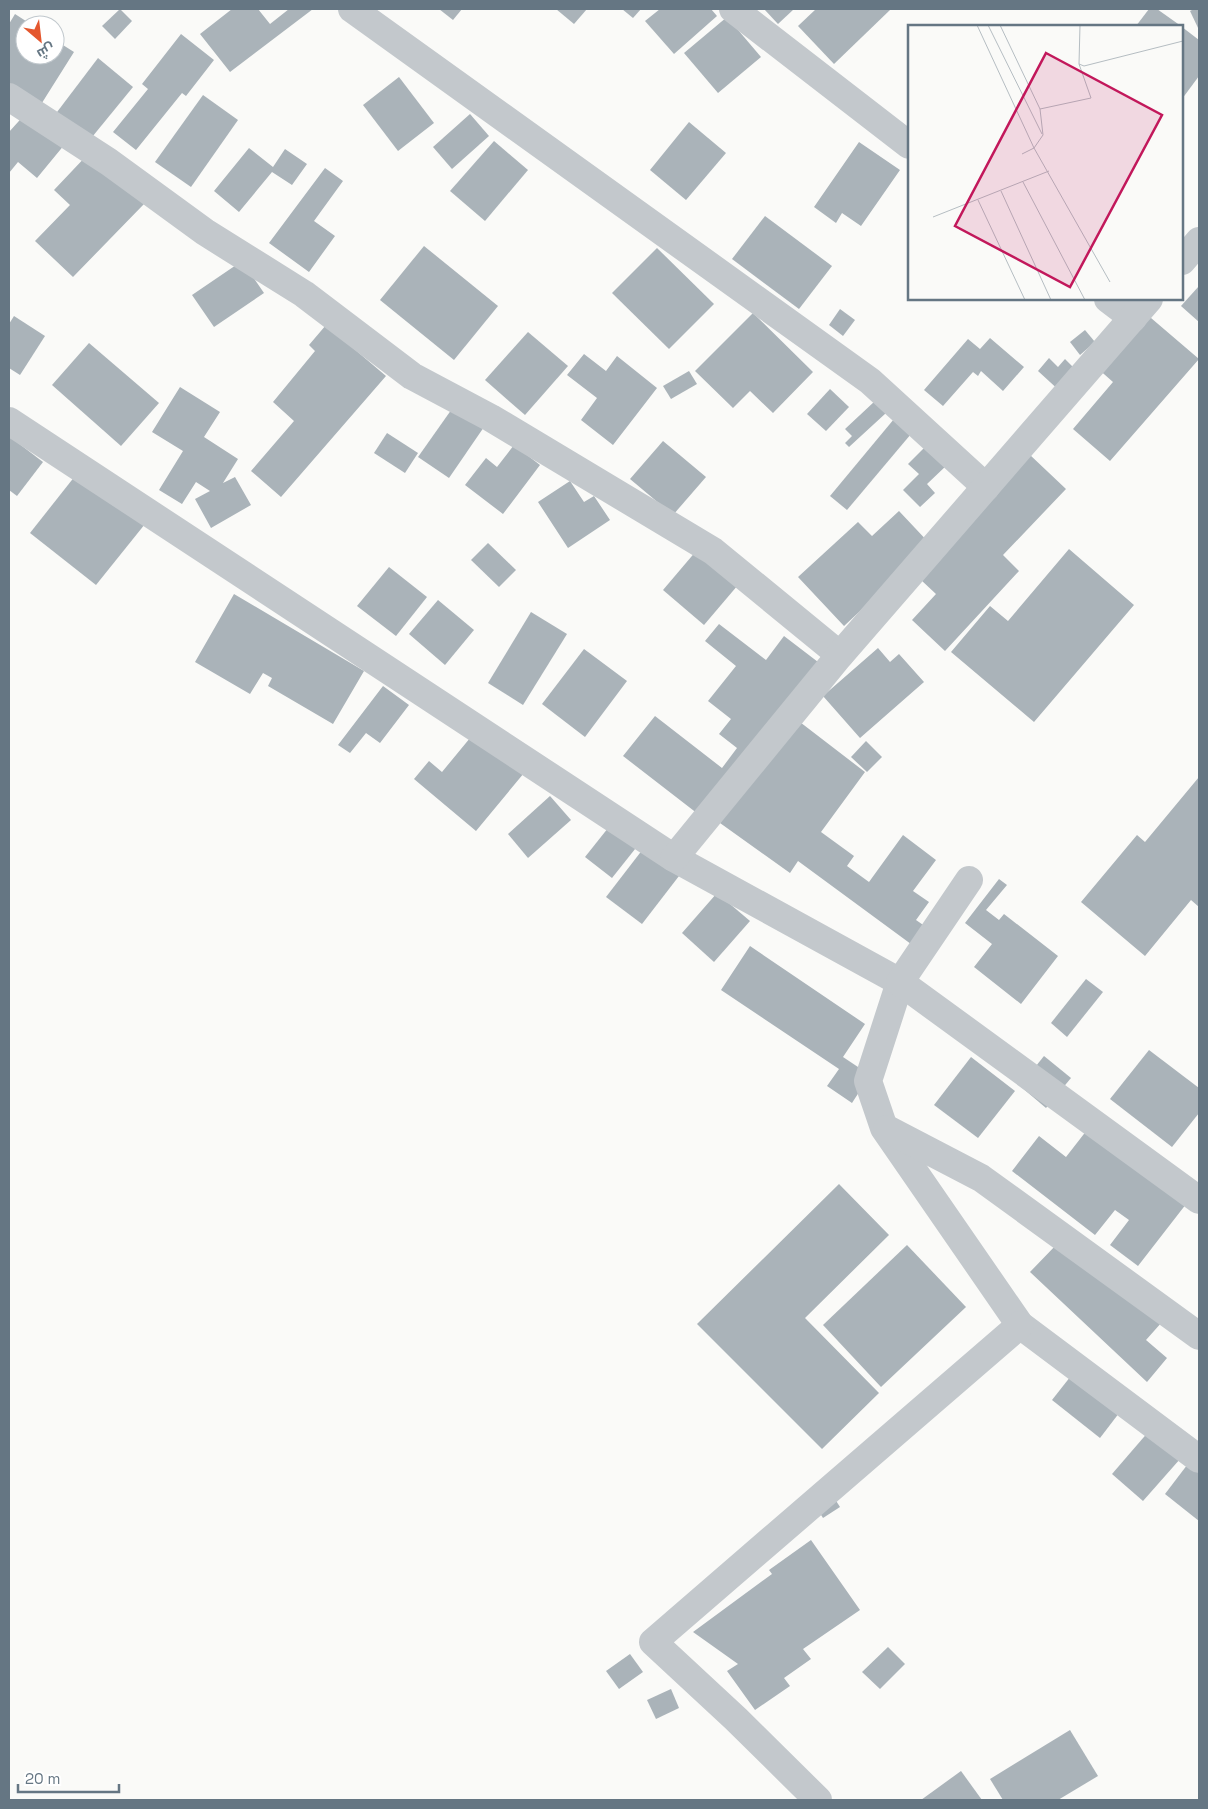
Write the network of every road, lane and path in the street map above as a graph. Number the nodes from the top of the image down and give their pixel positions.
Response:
1 (352, 9) edge
2 (733, 9) edge
3 (9, 97) edge
4 (908, 144) edge
5 (1199, 241) edge
6 (1183, 260) edge
7 (1112, 300) edge
8 (1141, 308) edge
9 (9, 421) edge
10 (986, 487) junction
11 (840, 655) junction
12 (674, 858) junction
13 (969, 880) dead end
14 (900, 982) junction
15 (884, 1128) junction
16 (1199, 1200) edge
17 (1020, 1325) junction
18 (1199, 1336) edge
19 (1199, 1459) edge
20 (818, 1800) edge

1 - 10 street
2 - 4 street
3 - 11 street
5 - 6 street
7 - 8 street
8 - 10 street
9 - 12 street
10 - 11 street
11 - 12 street
12 - 14 street
13 - 14 street
14 - 15 street
14 - 16 street
15 - 17 street
15 - 18 street
17 - 19 street
17 - 20 street

